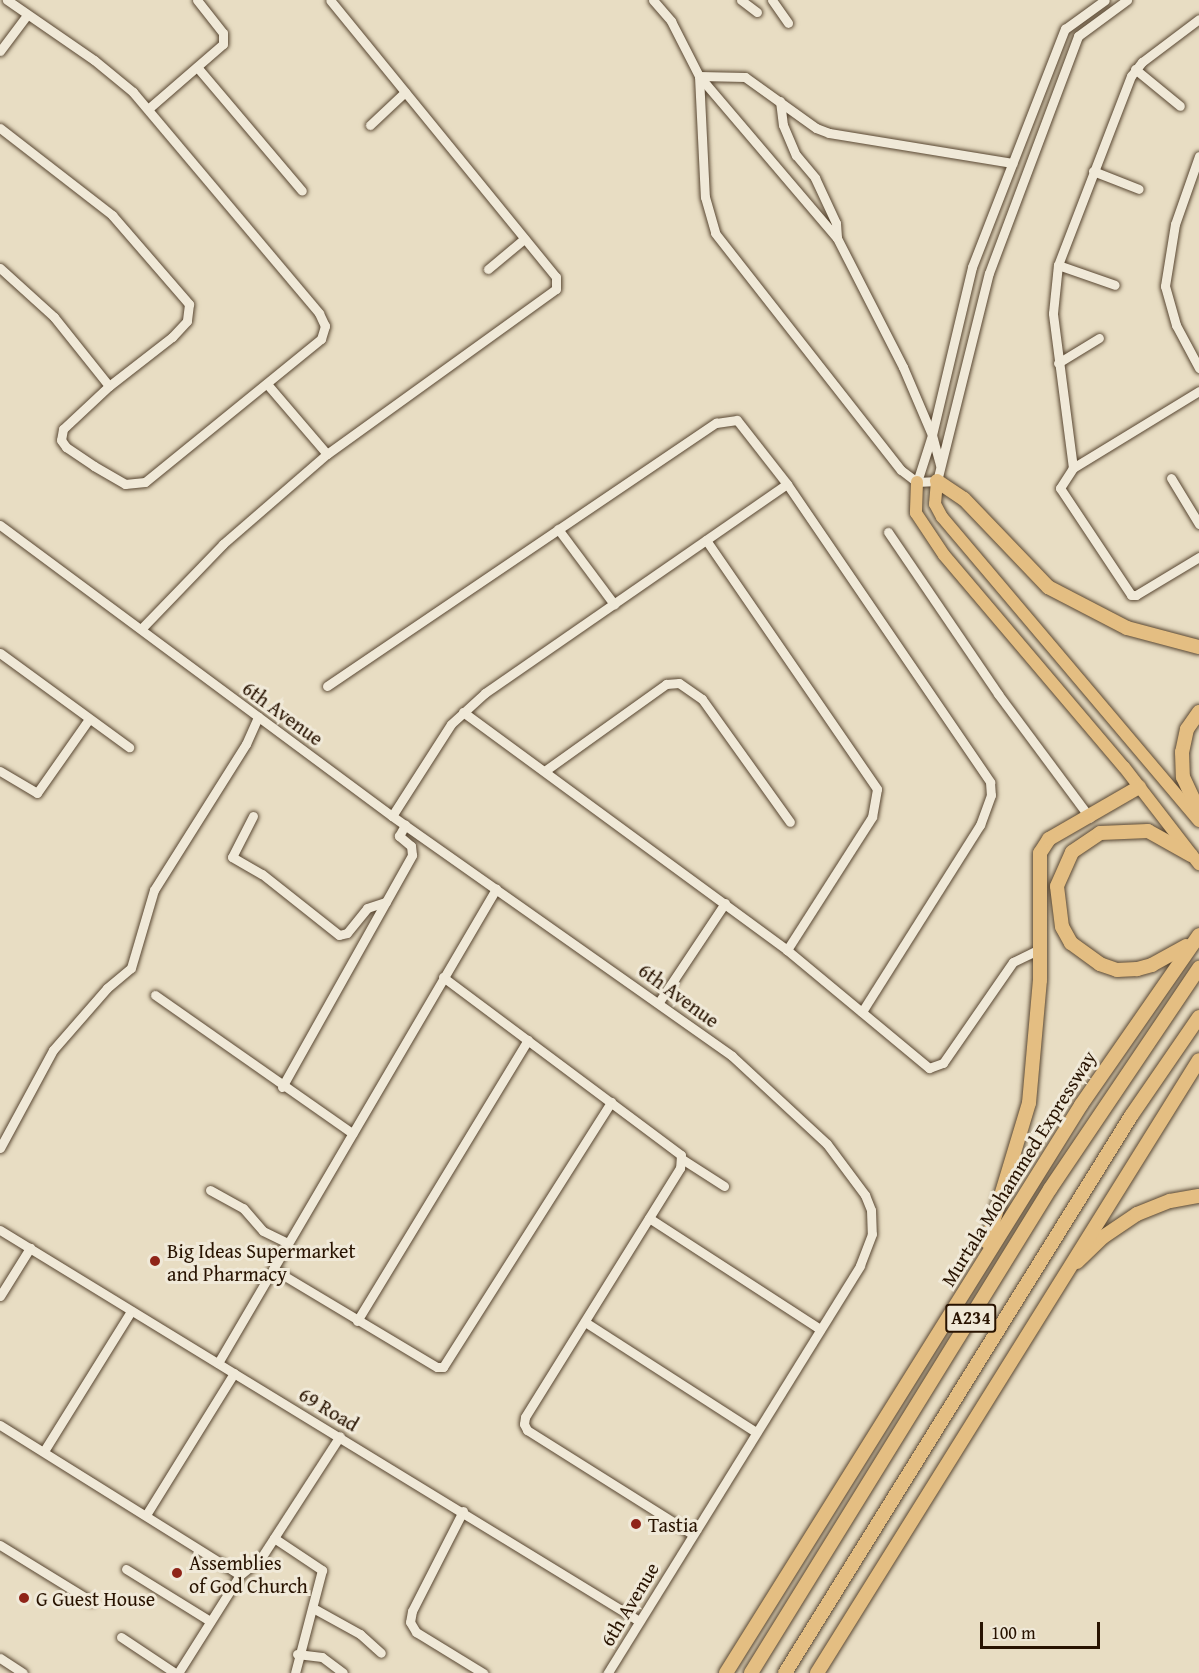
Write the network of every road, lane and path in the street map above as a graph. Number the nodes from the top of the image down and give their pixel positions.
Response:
1 (7, 0) edge
2 (197, 0) edge
3 (330, 0) edge
4 (653, 0) edge
5 (741, 0) edge
6 (772, 0) edge
7 (1105, 0) edge
8 (1127, 0) edge
9 (757, 12) dead end
10 (27, 15) junction
11 (1199, 19) edge
12 (788, 23) dead end
13 (0, 51) edge
14 (197, 67) junction
15 (1135, 69) junction
16 (699, 76) junction
17 (405, 92) junction
18 (780, 101) junction
19 (1180, 106) dead end
20 (148, 109) junction
21 (370, 125) dead end
22 (0, 128) edge
23 (1199, 156) edge
24 (1013, 163) junction
25 (1094, 171) junction
26 (1139, 189) dead end
27 (302, 191) dead end
28 (837, 238) junction
29 (524, 239) junction
30 (1058, 265) junction
31 (0, 268) edge
32 (488, 269) dead end
33 (1115, 285) dead end
34 (1099, 338) dead end
35 (1058, 363) junction
36 (1199, 369) edge
37 (267, 384) junction
38 (108, 386) junction
39 (1199, 392) edge
40 (932, 435) junction
41 (327, 454) junction
42 (941, 466) junction
43 (1073, 468) junction
44 (1171, 478) dead end
45 (937, 481) junction
46 (917, 482) junction
47 (787, 484) junction
48 (1199, 524) edge
49 (0, 525) edge
50 (558, 529) junction
51 (888, 532) dead end
52 (706, 540) junction
53 (1199, 557) edge
54 (614, 604) junction
55 (141, 628) junction
56 (1199, 646) edge
57 (0, 653) edge
58 (327, 686) dead end
59 (463, 712) junction
60 (1199, 712) edge
61 (258, 717) junction
62 (89, 719) junction
63 (129, 747) dead end
64 (546, 770) junction
65 (0, 771) edge
66 (1139, 787) junction
67 (1199, 812) edge
68 (253, 816) dead end
69 (392, 816) junction
70 (1090, 818) junction
71 (790, 822) dead end
72 (1199, 822) edge
73 (405, 825) junction
74 (1195, 860) edge
75 (496, 889) junction
76 (386, 902) junction
77 (725, 903) junction
78 (1197, 938) edge
79 (787, 950) junction
80 (1040, 950) junction
81 (1199, 968) edge
82 (443, 977) junction
83 (155, 995) dead end
84 (658, 1002) junction
85 (862, 1012) junction
86 (1199, 1017) edge
87 (528, 1040) junction
88 (1199, 1060) edge
89 (282, 1087) junction
90 (612, 1102) junction
91 (352, 1133) junction
92 (0, 1148) edge
93 (682, 1159) junction
94 (724, 1186) dead end
95 (210, 1190) dead end
96 (1199, 1196) edge
97 (649, 1218) junction
98 (0, 1230) edge
99 (288, 1243) junction
100 (30, 1248) junction
101 (982, 1261) junction
102 (273, 1269) junction
103 (1057, 1283) junction
104 (0, 1296) edge
105 (131, 1311) junction
106 (357, 1321) junction
107 (585, 1322) junction
108 (820, 1329) junction
109 (218, 1363) junction
110 (234, 1373) junction
111 (0, 1425) edge
112 (756, 1432) junction
113 (340, 1436) junction
114 (44, 1451) junction
115 (463, 1511) junction
116 (146, 1515) junction
117 (692, 1534) junction
118 (274, 1538) junction
119 (0, 1545) edge
120 (126, 1569) dead end
121 (240, 1575) junction
122 (91, 1601) dead end
123 (313, 1608) junction
124 (210, 1621) junction
125 (639, 1621) junction
126 (121, 1637) dead end
127 (381, 1653) dead end
128 (297, 1654) junction
129 (0, 1658) edge
130 (23, 1673) edge
131 (176, 1673) edge
132 (295, 1673) edge
133 (343, 1673) edge
134 (483, 1673) edge
135 (608, 1673) edge
136 (726, 1673) edge
137 (751, 1673) edge
138 (785, 1673) edge
139 (817, 1673) edge

1 - 10 street
2 - 14 street
3 - 17 street
4 - 16 street
5 - 9 street
6 - 12 street
7 - 24 street
8 - 42 street
10 - 13 street
10 - 20 street
11 - 15 street
14 - 20 street
14 - 27 street
15 - 19 street
15 - 25 street
16 - 18 street
16 - 28 street
16 - 46 street
17 - 21 street
17 - 29 street
18 - 24 street
18 - 28 street
20 - 37 street
22 - 38 street
23 - 36 street
24 - 40 street
25 - 26 street
25 - 30 street
28 - 40 street
29 - 32 street
29 - 41 street
30 - 33 street
30 - 35 street
31 - 38 street
34 - 35 street
35 - 43 street
37 - 38 street
37 - 41 street
39 - 43 street
40 - 42 street
40 - 46 street
41 - 55 street
42 - 45 street
43 - 53 street
44 - 48 street
45 - 46 street
45 - 56 highway
45 - 72 main road
46 - 66 main road
47 - 50 street
47 - 52 street
47 - 85 street
49 - 55 street, 6th Avenue
50 - 54 street
50 - 58 street
51 - 70 street
52 - 54 street
52 - 79 street
54 - 59 street
55 - 61 street, 6th Avenue
57 - 62 street
59 - 64 street
59 - 69 street
60 - 67 highway
61 - 69 street, 6th Avenue
61 - 92 street
62 - 63 street
62 - 65 street
64 - 71 street
64 - 77 street
66 - 70 highway
66 - 74 main road
68 - 76 street
69 - 73 street, 6th Avenue
70 - 80 highway
73 - 75 street, 6th Avenue
73 - 76 street
74 - 78 highway
75 - 82 street
75 - 84 street, 6th Avenue
76 - 89 street
77 - 79 street
77 - 84 street
78 - 101 highway, Murtala Mohammed Expressway
79 - 85 street
80 - 85 street
80 - 101 highway
81 - 137 highway, Murtala Mohammed Expressway / A234
82 - 87 street
82 - 91 street
83 - 89 street
84 - 108 street, 6th Avenue
86 - 138 highway, A234
87 - 90 street
87 - 106 street
88 - 103 highway
89 - 91 street
90 - 93 street
90 - 106 street
91 - 99 street
93 - 94 street
93 - 97 street
95 - 99 street
96 - 103 highway
97 - 107 street
97 - 108 street
98 - 100 street, 69 Road
99 - 102 street
100 - 104 street
100 - 105 street, 69 Road
101 - 136 highway, Murtala Mohammed Expressway
102 - 106 street
102 - 109 street
103 - 139 highway
105 - 109 street, 69 Road
105 - 114 street
107 - 112 street
107 - 117 street
108 - 112 street, 6th Avenue
109 - 110 street, 69 Road
110 - 113 street, 69 Road
110 - 116 street
111 - 114 street
112 - 117 street, 6th Avenue
113 - 115 street, 69 Road
113 - 118 street
114 - 116 street
115 - 125 street, 69 Road
115 - 134 street
116 - 121 street
117 - 125 street, 6th Avenue
118 - 121 street
118 - 123 street
119 - 122 street
120 - 124 street
121 - 124 street
123 - 127 street
123 - 128 street
124 - 131 street
125 - 135 street, 6th Avenue
126 - 131 street
128 - 132 street
128 - 133 street
129 - 130 street

